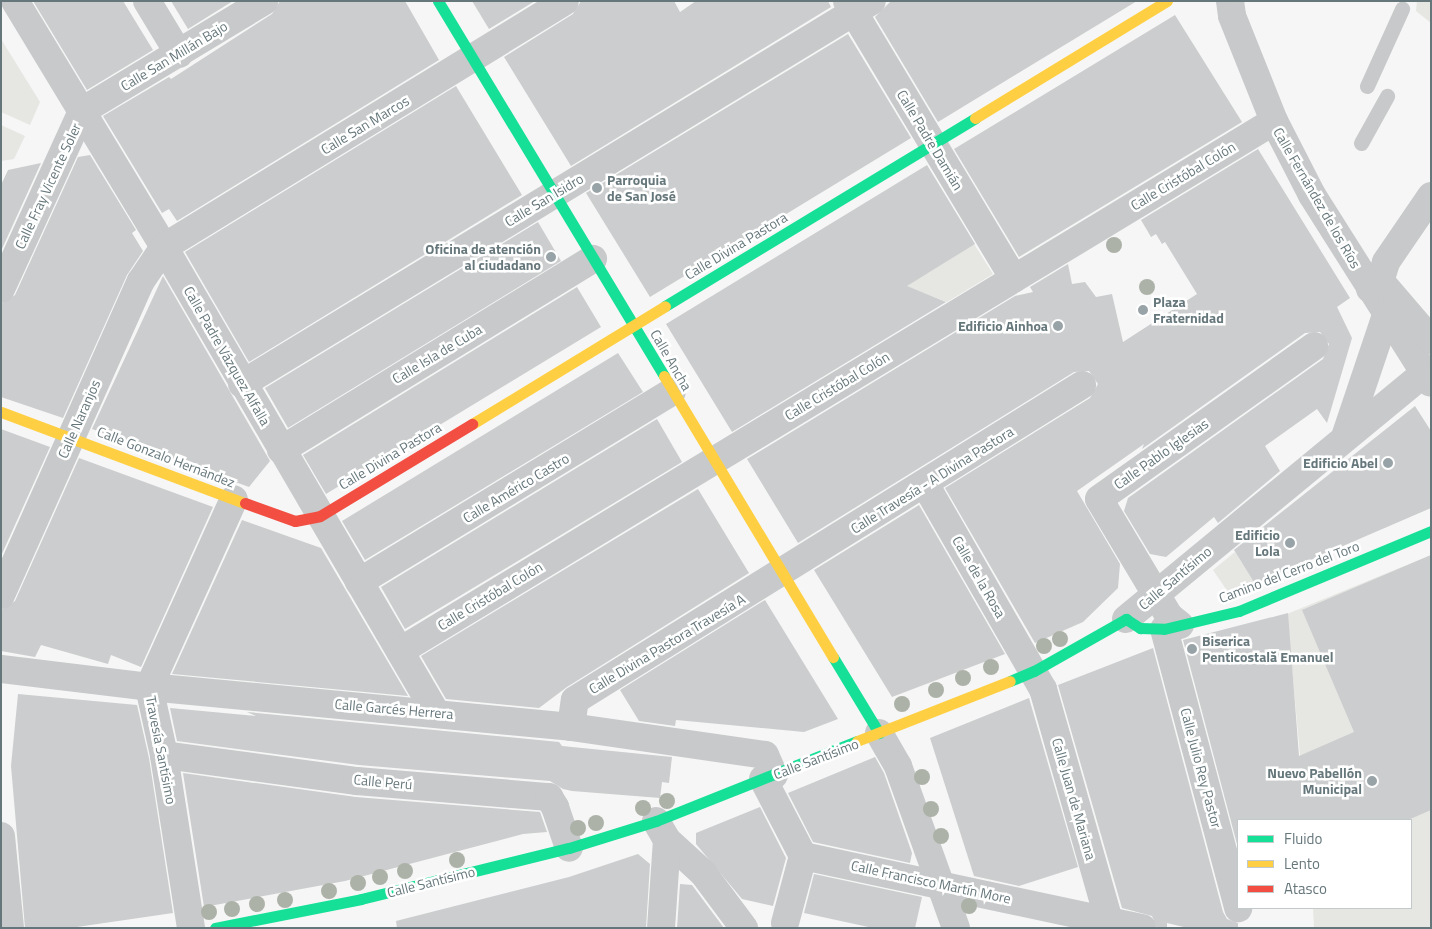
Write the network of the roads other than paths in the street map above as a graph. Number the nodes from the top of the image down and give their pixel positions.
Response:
1 (15, 1) edge
2 (147, 1) edge
3 (264, 1) edge
4 (438, 1) edge
5 (565, 1) edge
6 (1167, 1) edge
7 (1230, 1) edge
8 (858, 5) edge
9 (1402, 9) dead end
10 (179, 54) junction
11 (472, 58) junction
12 (1367, 86) dead end
13 (1386, 96) dead end
14 (82, 111) junction
15 (1274, 121) junction
16 (1361, 143) dead end
17 (933, 144) junction
18 (554, 194) junction
19 (1431, 196) edge
20 (164, 247) junction
21 (593, 259) junction
22 (1014, 279) junction
23 (1375, 285) junction
24 (1, 288) edge
25 (1386, 315) junction
26 (633, 325) junction
27 (1431, 340) edge
28 (1314, 346) dead end
29 (1428, 375) edge
30 (242, 384) junction
31 (1082, 386) dead end
32 (672, 392) junction
33 (1, 412) edge
34 (71, 437) junction
35 (1345, 437) junction
36 (281, 450) junction
37 (714, 461) junction
38 (925, 484) junction
39 (234, 499) junction
40 (320, 516) junction
41 (1431, 531) edge
42 (782, 574) junction
43 (359, 582) junction
44 (1156, 593) junction
45 (1, 595) edge
46 (1126, 619) junction
47 (1172, 627) junction
48 (400, 650) junction
49 (1, 669) edge
50 (1034, 671) junction
51 (149, 687) junction
52 (436, 712) junction
53 (571, 727) junction
54 (879, 733) junction
55 (164, 755) junction
56 (769, 777) junction
57 (661, 831) junction
58 (1, 836) edge
59 (569, 848) junction
60 (803, 856) junction
61 (941, 884) junction
62 (1237, 904) edge
63 (1238, 909) edge
64 (1107, 924) edge
65 (790, 926) edge
66 (10, 928) edge
67 (192, 928) edge
68 (215, 928) edge
69 (661, 928) edge
70 (744, 928) edge
71 (956, 928) edge
72 (1142, 928) edge
73 (1244, 928) edge

1 - 14 street, Calle Padre Vázquez Alfalla
2 - 10 street
3 - 10 street, Calle San Millán Bajo
4 - 11 main road, Calle Ancha
5 - 11 street, Calle San Marcos
6 - 17 main road, Calle Divina Pastora
7 - 15 street, Calle Fernández de los Ríos
8 - 17 street, Calle Padre Damián
8 - 18 street, Calle San Isidro
9 - 12 lane
10 - 14 street, Calle San Millán Bajo
11 - 18 main road, Calle Ancha
11 - 20 street, Calle San Marcos
13 - 16 lane
14 - 20 street, Calle Padre Vázquez Alfalla
14 - 24 street, Calle Fray Vicente Soler
15 - 22 street, Calle Cristóbal Colón
15 - 23 street, Calle Fernández de los Ríos
17 - 22 street, Calle Padre Damián
17 - 26 main road, Calle Divina Pastora
18 - 21 main road, Calle Ancha
18 - 30 street, Calle San Isidro
19 - 23 street
20 - 30 street, Calle Padre Vázquez Alfalla
20 - 34 street, Calle Naranjos
21 - 26 main road, Calle Ancha
21 - 36 street, Calle Isla de Cuba
22 - 37 street, Calle Cristóbal Colón
23 - 25 street, Calle Fernández de los Ríos
23 - 27 street, Calle Fernández de los Ríos
25 - 29 street, Calle Fernández de los Ríos
25 - 35 street
26 - 32 main road, Calle Ancha
26 - 40 main road, Calle Divina Pastora
28 - 44 street, Calle Pablo Iglesias
29 - 35 street, Calle Santísimo
30 - 36 street, Calle Padre Vázquez Alfalla
31 - 38 street, Calle Travesía - A Divina Pastora
32 - 37 main road, Calle Ancha
32 - 43 street, Calle Américo Castro
33 - 34 main road, Calle Gonzalo Hernández
34 - 39 main road, Calle Gonzalo Hernández
34 - 45 street, Calle Naranjos
35 - 44 street, Calle Santísimo
36 - 40 street, Calle Padre Vázquez Alfalla
37 - 42 main road, Calle Ancha
37 - 48 street, Calle Cristóbal Colón
38 - 42 street, Calle Travesía - A Divina Pastora
38 - 50 street, Calle de la Rosa
39 - 40 main road, Calle Gonzalo Hernández
39 - 51 street, Travesía Santísimo
40 - 43 street, Calle Padre Vázquez Alfalla
41 - 47 main road, Camino del Cerro del Toro
42 - 53 street, Calle Divina Pastora Travesía A
42 - 54 main road, Calle Ancha
43 - 48 street, Calle Padre Vázquez Alfalla
44 - 46 street, Calle Santísimo
44 - 47 street
46 - 47 main road, Camino del Cerro del Toro
46 - 50 main road, Calle Santísimo
47 - 62 street, Calle Julio Rey Pastor
48 - 52 street, Calle Padre Vázquez Alfalla
49 - 51 street, Calle Garcés Herrera
50 - 54 main road, Calle Santísimo
50 - 64 street, Calle Juan de Mariana
51 - 52 street, Calle Garcés Herrera
51 - 55 street, Travesía Santísimo
52 - 53 street, Calle Garcés Herrera
53 - 56 street, Calle Garcés Herrera
54 - 56 main road, Calle Santísimo
54 - 61 street
55 - 59 street, Calle Perú
55 - 67 street, Travesía Santísimo
56 - 57 main road, Calle Santísimo
56 - 60 street
57 - 59 main road, Calle Santísimo
57 - 69 street
57 - 70 street
58 - 66 street
59 - 68 main road, Calle Santísimo
60 - 61 street, Calle Francisco Martín More
60 - 65 street
61 - 64 street, Calle Francisco Martín More
61 - 71 street
63 - 73 street, Calle Julio Rey Pastor
64 - 72 street, Calle Francisco Martín More

